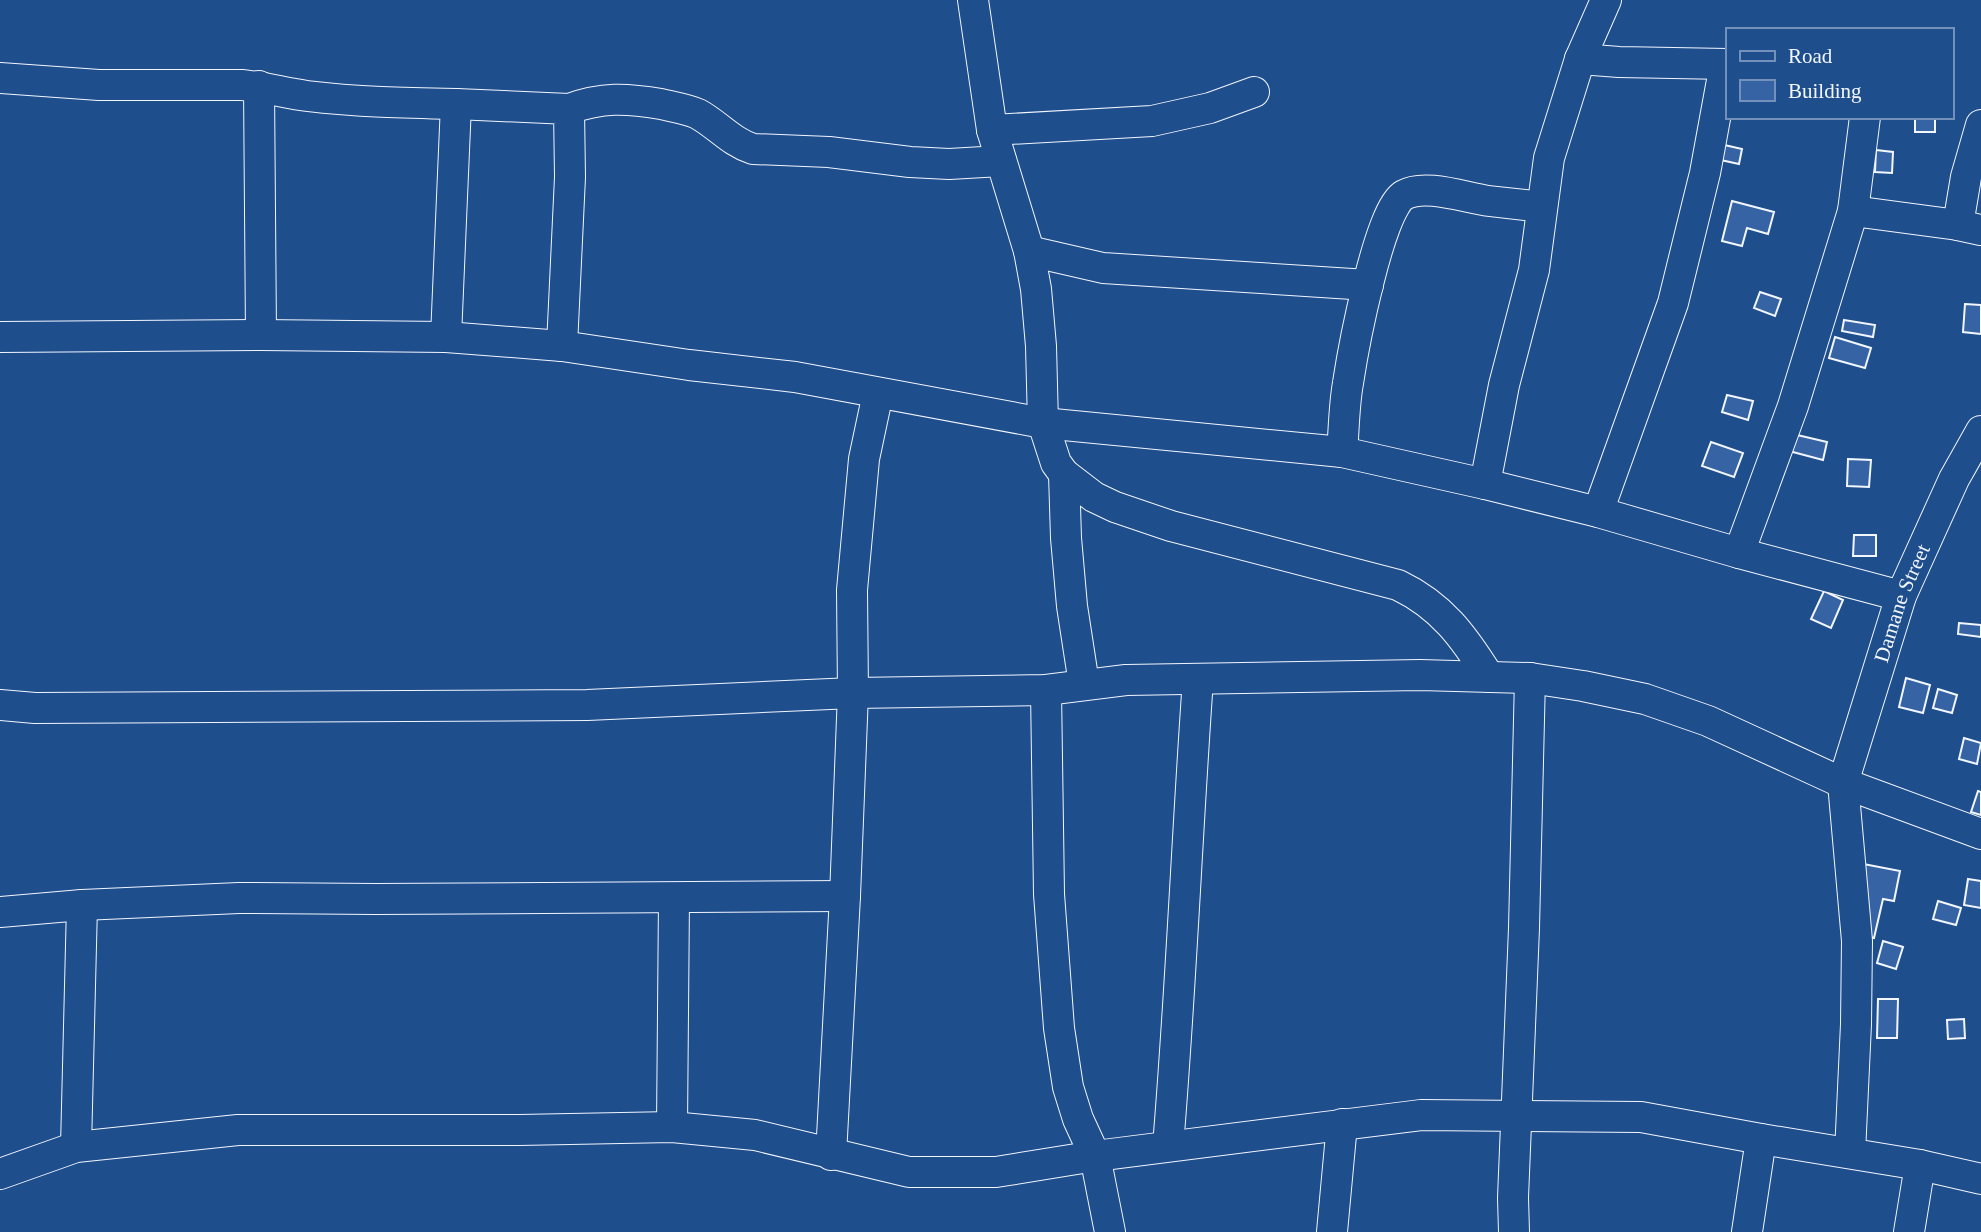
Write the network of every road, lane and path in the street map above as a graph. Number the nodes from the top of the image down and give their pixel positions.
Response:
1 (973, 0) edge
2 (1606, 0) edge
3 (1580, 59) junction
4 (1726, 64) edge
5 (0, 78) edge
6 (259, 86) junction
7 (1254, 92) dead end
8 (456, 104) junction
9 (569, 109) junction
10 (1865, 119) edge
11 (1981, 125) edge
12 (992, 130) junction
13 (1001, 161) junction
14 (1542, 207) junction
15 (1853, 211) junction
16 (1970, 227) edge
17 (1030, 251) junction
18 (1368, 285) junction
19 (261, 335) junction
20 (0, 337) edge
21 (446, 337) junction
22 (562, 346) junction
23 (878, 393) junction
24 (1043, 423) junction
25 (1981, 431) edge
26 (1342, 452) junction
27 (1064, 474) junction
28 (1485, 484) junction
29 (1598, 512) junction
30 (1739, 553) junction
31 (1901, 596) junction
32 (1489, 677) junction
33 (1530, 678) junction
34 (1198, 679) junction
35 (1084, 684) junction
36 (1046, 690) junction
37 (853, 693) junction
38 (0, 705) edge
39 (1843, 783) junction
40 (1981, 834) edge
41 (845, 896) junction
42 (674, 898) junction
43 (82, 905) junction
44 (0, 912) edge
45 (1517, 1116) junction
46 (1342, 1124) junction
47 (672, 1127) junction
48 (1762, 1139) junction
49 (1168, 1146) junction
50 (76, 1147) junction
51 (1850, 1153) junction
52 (831, 1155) junction
53 (1095, 1156) junction
54 (1920, 1165) junction
55 (0, 1174) edge
56 (1981, 1179) edge
57 (1110, 1232) edge
58 (1332, 1232) edge
59 (1514, 1232) edge
60 (1747, 1232) edge
61 (1909, 1232) edge

1 - 12 street
2 - 3 street
3 - 4 street
3 - 14 street
4 - 29 street
5 - 6 street
6 - 8 street
6 - 19 street
7 - 12 street
8 - 9 street
8 - 21 street
9 - 13 street
9 - 22 street
10 - 15 street
11 - 16 street
12 - 13 street
13 - 17 street
14 - 18 street
14 - 28 street
15 - 16 street
15 - 30 street
17 - 18 street
17 - 24 street
18 - 26 street
19 - 20 street
19 - 21 street
21 - 22 street
22 - 23 street
23 - 24 street
23 - 37 street
24 - 26 street
24 - 27 street
25 - 31 street, Damane Street
26 - 28 street
27 - 32 street
27 - 35 street
28 - 29 street
29 - 30 street
30 - 31 street
31 - 39 street, Damane Street
32 - 33 street
32 - 34 street
33 - 39 street
33 - 45 street
34 - 35 street
34 - 49 street
35 - 36 street
36 - 37 street
36 - 53 street
37 - 38 street
37 - 41 street
39 - 40 street
39 - 51 street
41 - 42 street
41 - 52 street
42 - 43 street
42 - 47 street
43 - 44 street
43 - 50 street
45 - 46 street
45 - 48 street
45 - 59 street
46 - 49 street
46 - 58 street
47 - 50 street
47 - 52 street
48 - 51 street
48 - 60 street
49 - 53 street
50 - 55 street
51 - 54 street
52 - 53 street
53 - 57 street
54 - 56 street
54 - 61 street

